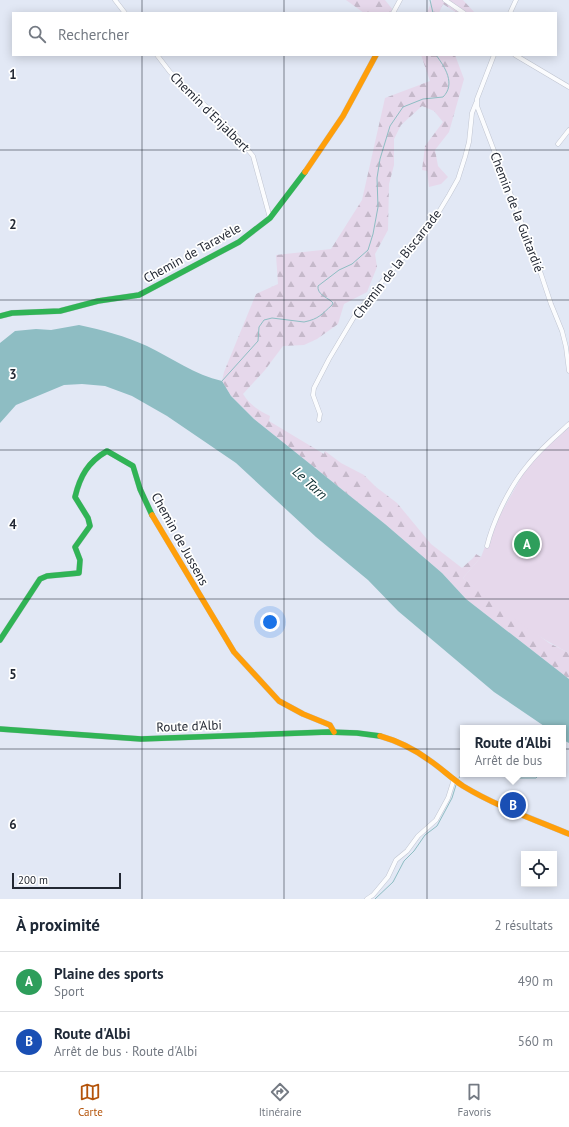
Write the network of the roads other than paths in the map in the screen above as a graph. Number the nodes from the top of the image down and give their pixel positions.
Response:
1 (115, 0) edge
2 (400, 0) edge
3 (445, 0) edge
4 (516, 0) edge
5 (124, 12) edge
6 (394, 12) edge
7 (463, 12) edge
8 (510, 12) edge
9 (158, 56) edge
10 (376, 56) edge
11 (494, 56) edge
12 (517, 56) edge
13 (569, 88) edge
14 (476, 103) junction
15 (569, 130) edge
16 (558, 144) dead end
17 (270, 218) junction
18 (0, 316) edge
19 (569, 371) edge
20 (319, 420) dead end
21 (569, 424) edge
22 (487, 546) dead end
23 (0, 640) edge
24 (0, 729) edge
25 (334, 732) junction
26 (454, 779) junction
27 (569, 834) edge
28 (367, 899) edge

1 - 5 street
2 - 6 street
3 - 7 street
4 - 8 street
9 - 17 street, Chemin d'Enjalbert
10 - 17 street, Chemin de Taravèle
11 - 14 street
12 - 13 street
14 - 19 street, Chemin de la Guitardié
14 - 20 street, Chemin de la Biscarrade
15 - 16 street
17 - 18 street, Chemin de Taravèle
21 - 22 street
23 - 25 street, Chemin de Jussens
24 - 25 street, Route d'Albi
25 - 26 street, Route d'Albi
26 - 27 street, Route d'Albi
26 - 28 street

